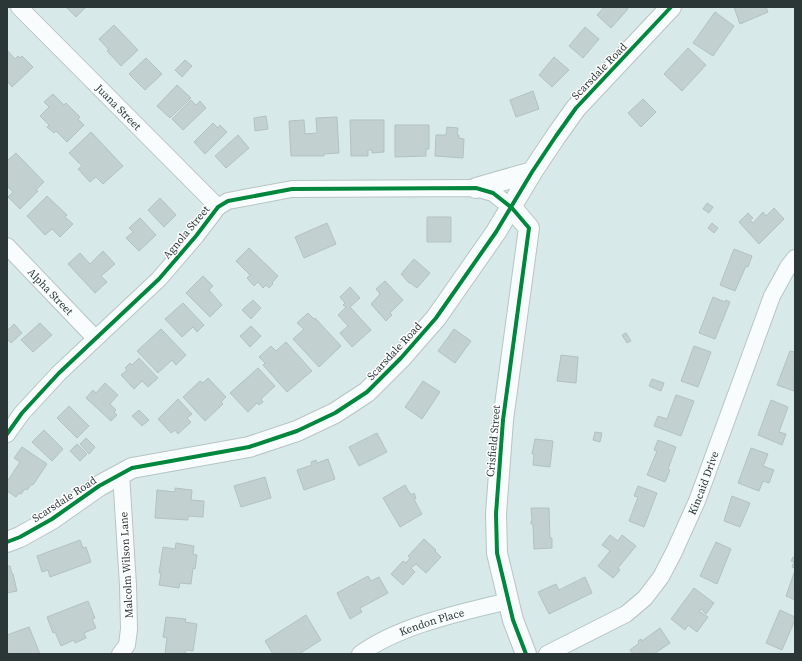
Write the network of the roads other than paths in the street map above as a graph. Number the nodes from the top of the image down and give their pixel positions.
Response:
1 (18, 7) edge
2 (671, 7) edge
3 (532, 172) junction
4 (476, 188) junction
5 (218, 208) junction
6 (512, 208) junction
7 (7, 246) edge
8 (795, 258) edge
9 (95, 338) junction
10 (7, 434) edge
11 (121, 474) junction
12 (7, 542) edge
13 (508, 601) junction
14 (120, 654) edge
15 (360, 654) edge
16 (526, 654) edge
17 (546, 654) edge

1 - 5 street, Juana Street
2 - 3 street, Scarsdale Road
3 - 4 street
3 - 6 street, Scarsdale Road
4 - 5 street, Agnola Street
4 - 6 street, Agnola Street
5 - 9 street, Agnola Street
6 - 11 street, Scarsdale Road
6 - 13 street, Crisfield Street
7 - 9 street, Alpha Street
8 - 17 street, Kincaid Drive
9 - 10 street, Agnola Street
11 - 12 street, Scarsdale Road
11 - 14 street, Malcolm Wilson Lane
13 - 15 street, Kendon Place
13 - 16 street, Crisfield Street

